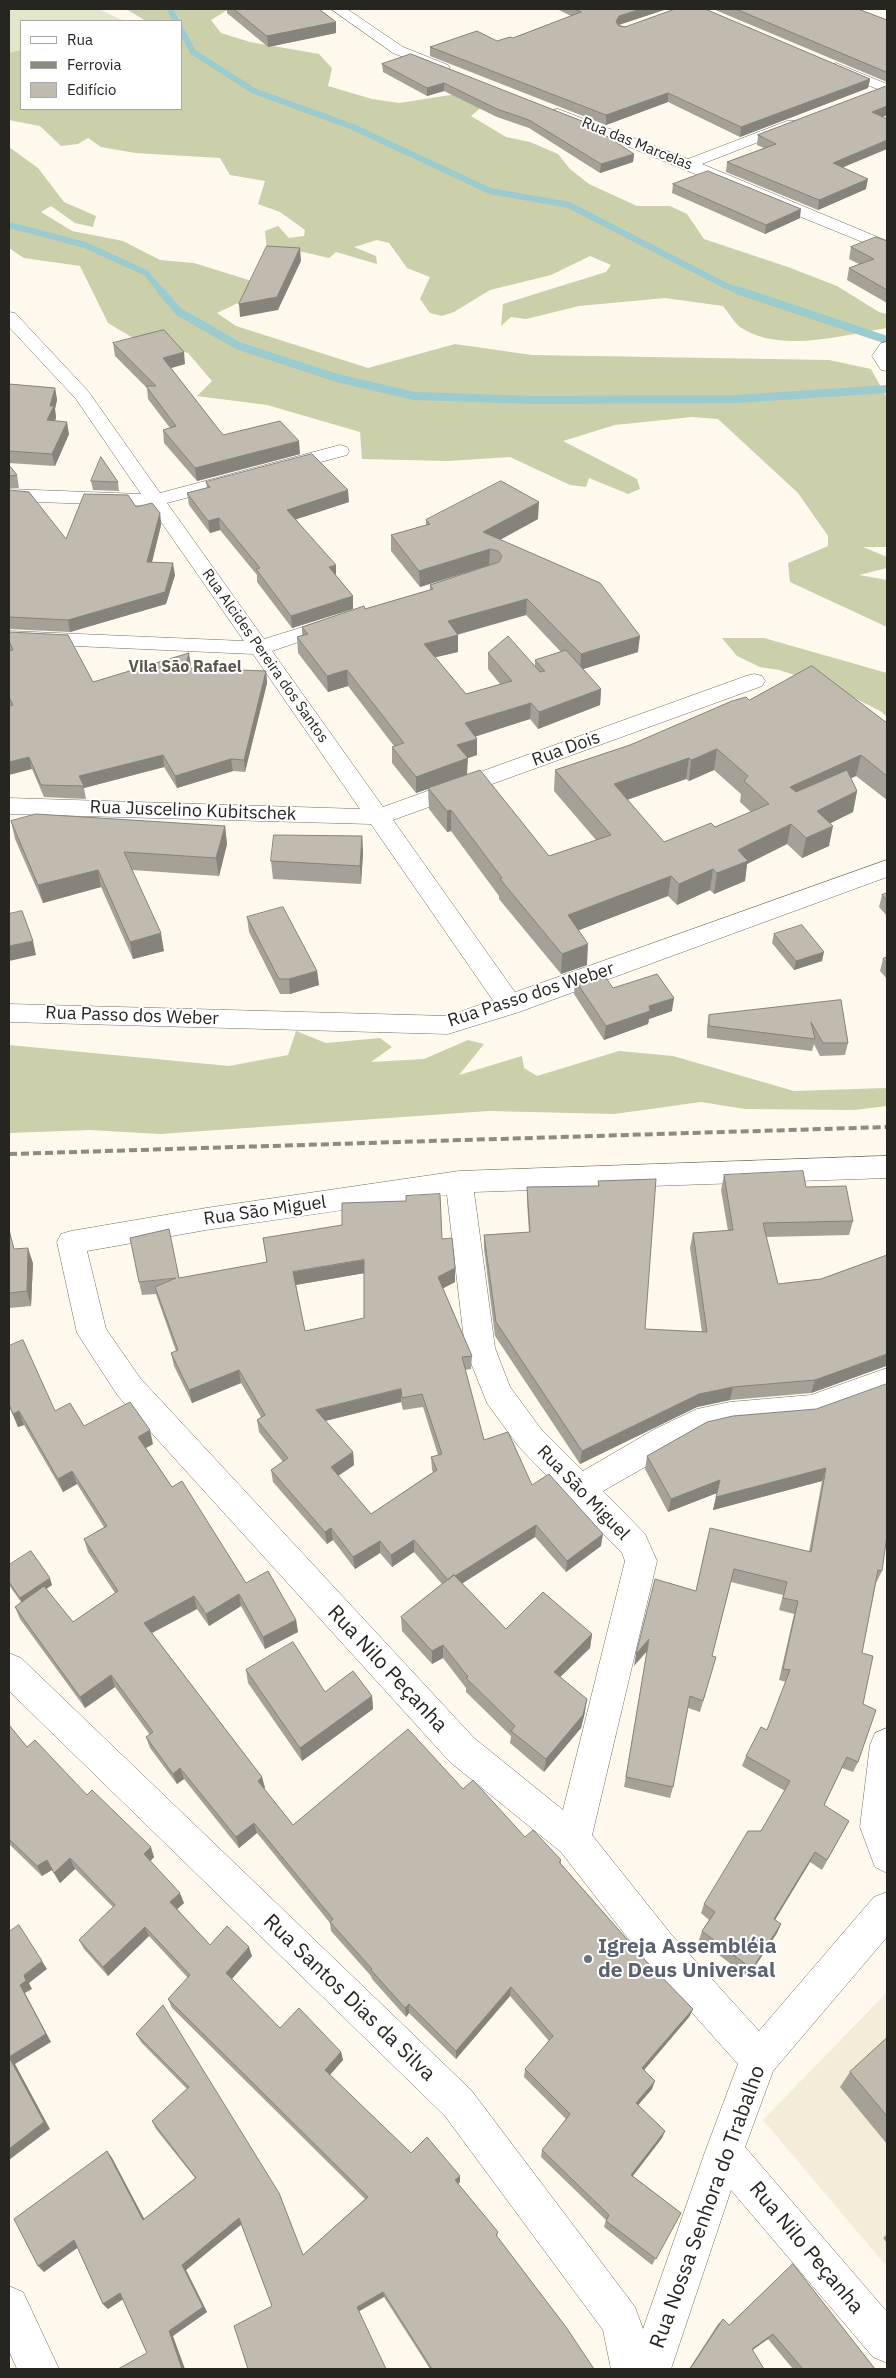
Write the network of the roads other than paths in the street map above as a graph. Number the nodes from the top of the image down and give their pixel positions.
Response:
1 (338, 9) edge
2 (824, 62) edge
3 (461, 75) edge
4 (887, 88) edge
5 (868, 95) edge
6 (543, 107) edge
7 (805, 120) edge
8 (688, 164) junction
9 (887, 247) edge
10 (9, 317) edge
11 (887, 347) edge
12 (887, 366) edge
13 (54, 393) edge
14 (82, 395) junction
15 (340, 451) dead end
16 (9, 495) edge
17 (156, 500) junction
18 (361, 615) edge
19 (9, 637) edge
20 (260, 648) junction
21 (754, 681) dead end
22 (9, 806) edge
23 (378, 816) junction
24 (887, 868) edge
25 (510, 1006) junction
26 (9, 1013) edge
27 (887, 1167) edge
28 (459, 1182) junction
29 (71, 1242) joint
30 (887, 1381) edge
31 (580, 1489) junction
32 (9, 1668) edge
33 (887, 1745) edge
34 (573, 1840) junction
35 (887, 1855) edge
36 (887, 1910) edge
37 (759, 2059) junction
38 (724, 2152) junction
39 (9, 2306) edge
40 (887, 2343) edge
41 (38, 2369) edge
42 (632, 2369) edge
43 (650, 2369) edge

1 - 3 street
2 - 4 street
4 - 5 street
6 - 8 street, Rua das Marcelas
7 - 8 street
8 - 9 street, Rua das Marcelas
10 - 14 street, Rua Alcides Pereira dos Santos
11 - 12 street
13 - 14 street
14 - 17 street, Rua Alcides Pereira dos Santos
15 - 17 street
16 - 17 street
17 - 20 street, Rua Alcides Pereira dos Santos
18 - 20 street
19 - 20 street
20 - 23 street, Rua Alcides Pereira dos Santos
21 - 23 street, Rua Dois
22 - 23 street, Rua Juscelino Kubitschek
23 - 25 street, Rua Alcides Pereira dos Santos
24 - 25 street, Rua Passo dos Weber
25 - 26 street, Rua Passo dos Weber
27 - 28 street, Rua São Miguel
28 - 29 street, Rua São Miguel
28 - 31 street, Rua São Miguel
29 - 34 street, Rua Nilo Peçanha
30 - 31 street
31 - 34 street, Rua São Miguel
32 - 42 street, Rua Santos Dias da Silva
33 - 35 street
34 - 37 street, Rua Nilo Peçanha
36 - 37 street, Rua Nossa Senhora do Trabalho
37 - 38 street, Rua Nossa Senhora do Trabalho
38 - 40 street, Rua Nilo Peçanha
38 - 43 street, Rua Nossa Senhora do Trabalho
39 - 41 street

